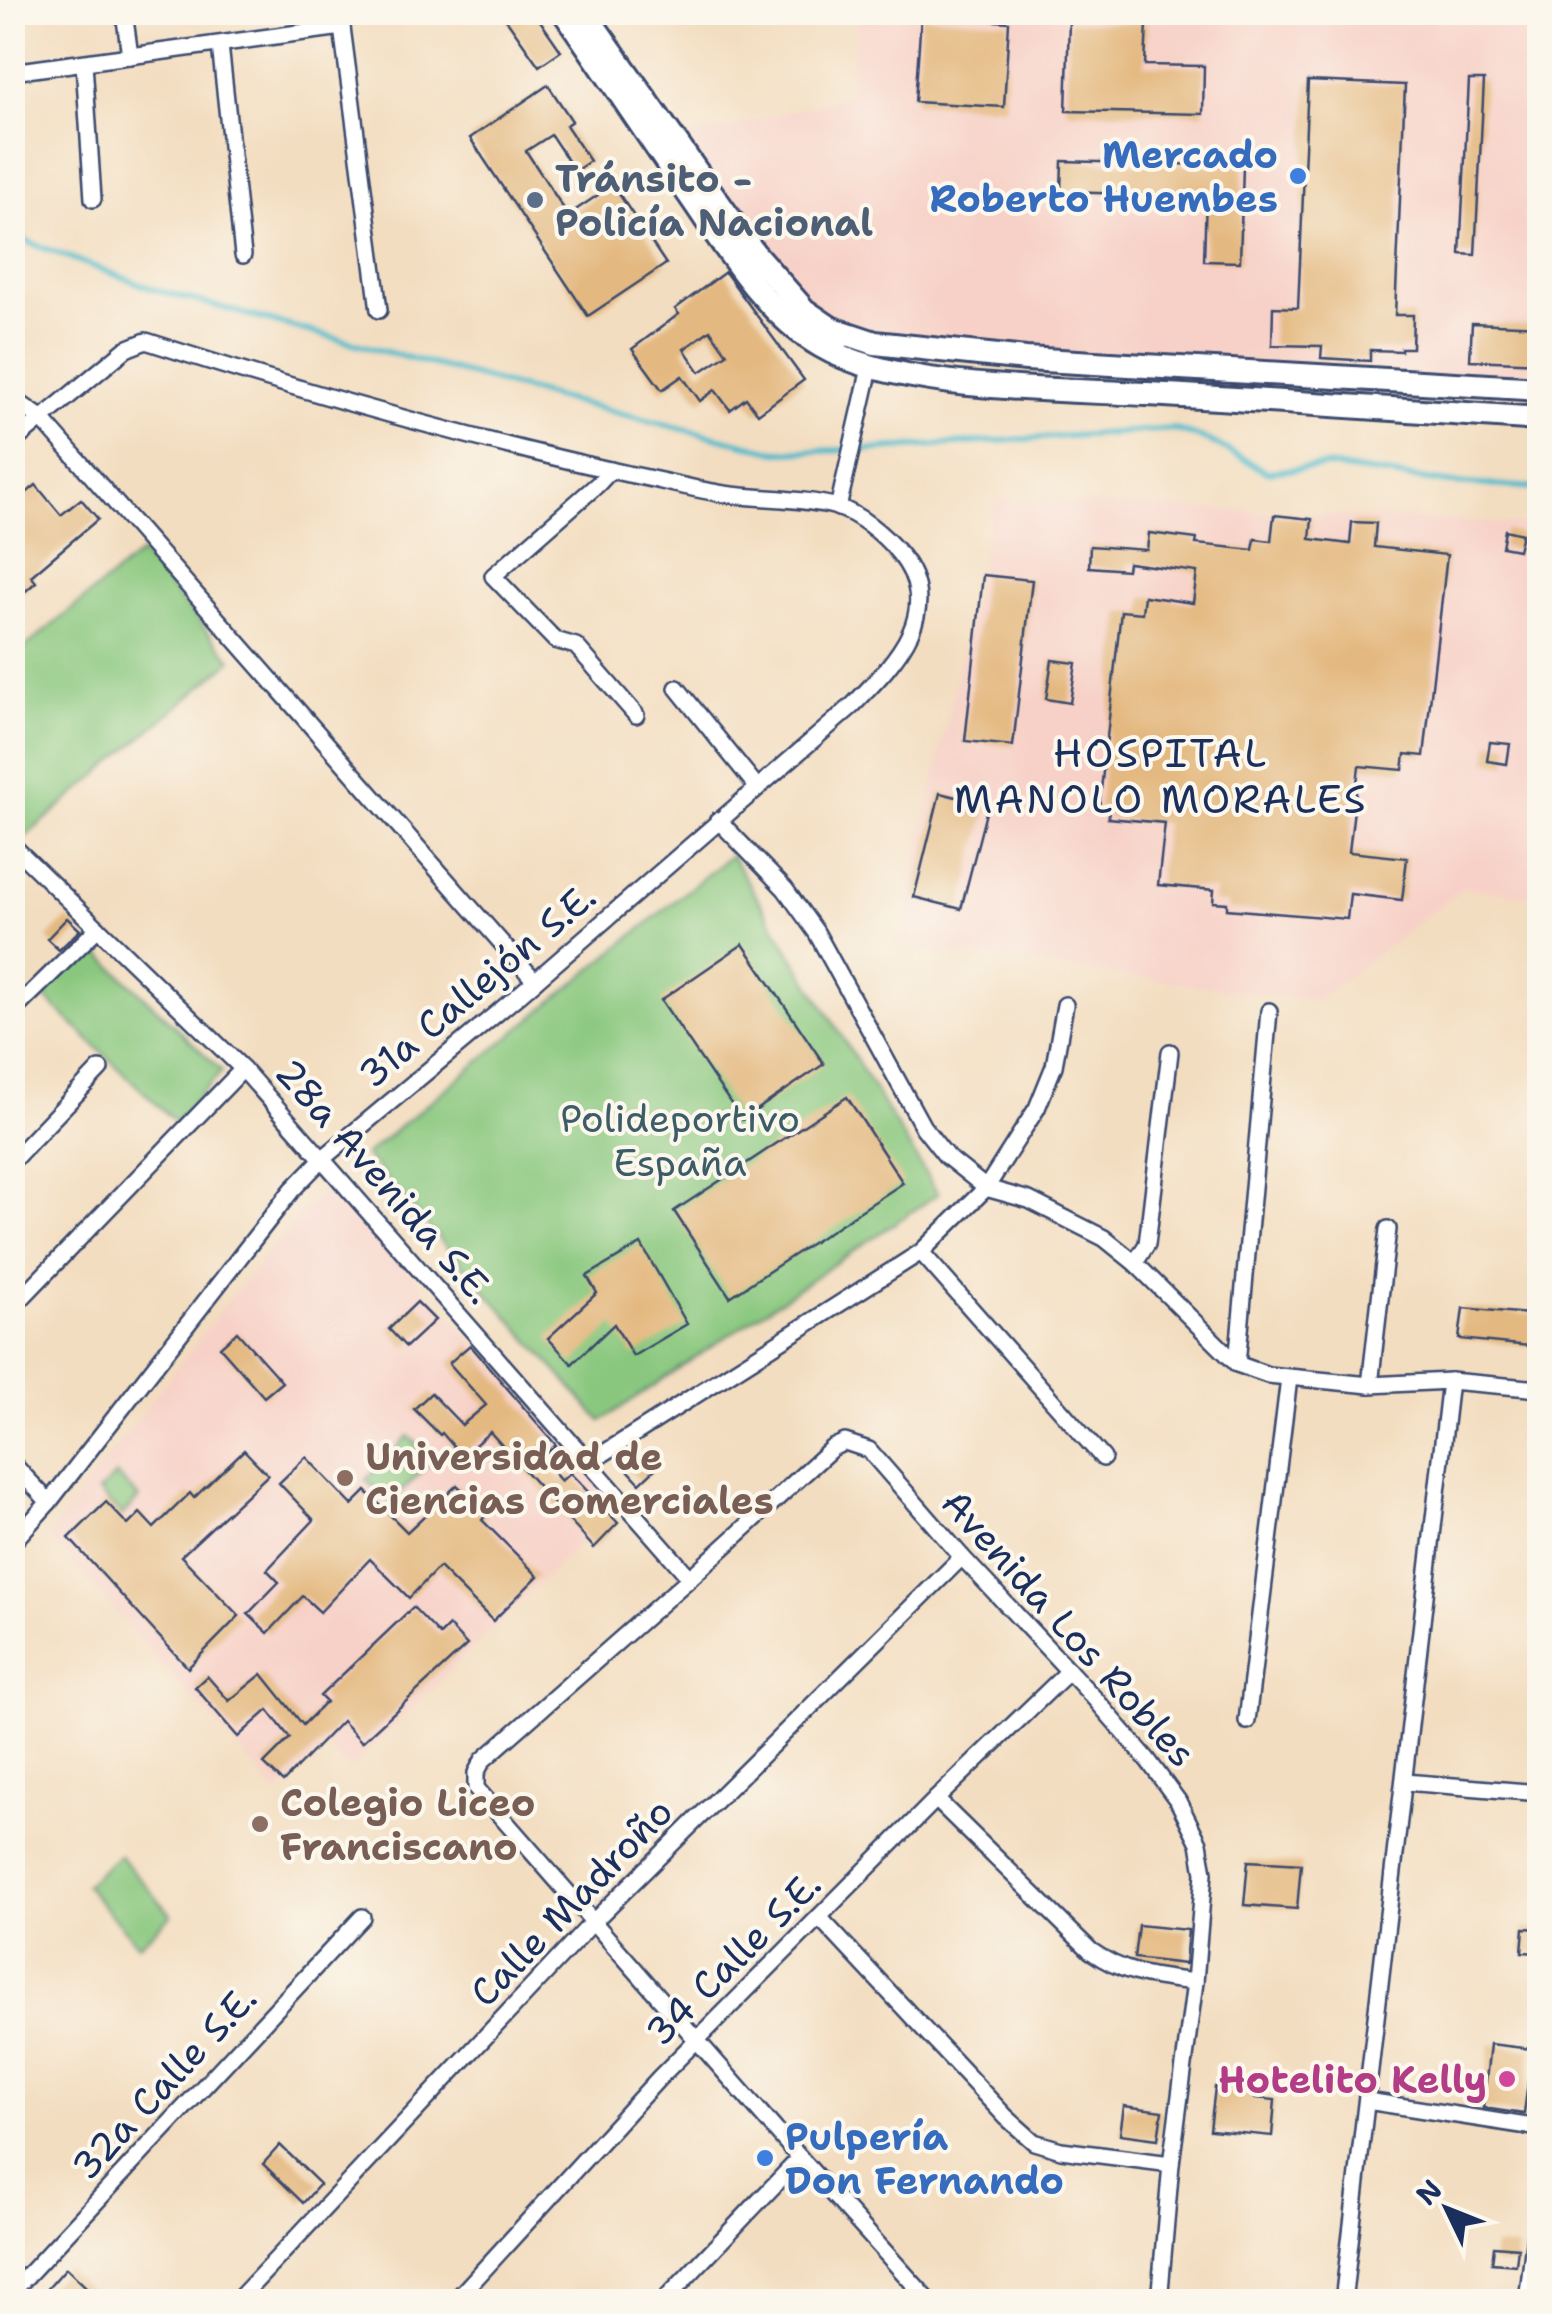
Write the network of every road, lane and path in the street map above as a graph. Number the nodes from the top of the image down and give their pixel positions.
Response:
1 (124, 12) edge
2 (564, 12) edge
3 (584, 12) edge
4 (341, 20) edge
5 (220, 45) junction
6 (130, 56) junction
7 (84, 62) junction
8 (12, 72) edge
9 (93, 199) dead end
10 (243, 255) dead end
11 (379, 310) dead end
12 (830, 328) junction
13 (932, 350) junction
14 (870, 368) junction
15 (1540, 389) edge
16 (12, 398) edge
17 (41, 418) junction
18 (1540, 418) edge
19 (12, 442) edge
20 (610, 470) junction
21 (838, 508) junction
22 (677, 688) dead end
23 (636, 715) dead end
24 (758, 787) junction
25 (718, 820) junction
26 (12, 845) edge
27 (26, 857) junction
28 (12, 871) edge
29 (98, 928) junction
30 (536, 981) junction
31 (1065, 1004) dead end
32 (1269, 1011) dead end
33 (12, 1012) edge
34 (1170, 1052) dead end
35 (100, 1069) dead end
36 (243, 1069) junction
37 (322, 1159) junction
38 (12, 1161) edge
39 (986, 1188) junction
40 (1388, 1229) dead end
41 (921, 1252) junction
42 (1135, 1263) junction
43 (12, 1308) edge
44 (1237, 1364) junction
45 (1289, 1378) junction
46 (1450, 1381) junction
47 (1370, 1385) junction
48 (1540, 1388) edge
49 (1103, 1458) dead end
50 (590, 1462) junction
51 (12, 1463) edge
52 (49, 1502) junction
53 (12, 1543) edge
54 (962, 1557) junction
55 (690, 1578) junction
56 (1069, 1671) junction
57 (1247, 1721) dead end
58 (1404, 1782) junction
59 (1540, 1793) edge
60 (936, 1798) junction
61 (362, 1917) dead end
62 (819, 1917) junction
63 (594, 1921) junction
64 (1195, 1982) junction
65 (698, 2041) junction
66 (1368, 2100) junction
67 (1540, 2128) edge
68 (800, 2158) junction
69 (1172, 2164) junction
70 (1540, 2234) edge
71 (676, 2288) junction
72 (12, 2292) edge
73 (236, 2302) edge
74 (454, 2302) edge
75 (663, 2302) edge
76 (692, 2302) edge
77 (930, 2302) edge
78 (1159, 2302) edge
79 (1343, 2302) edge
80 (1532, 2302) edge

1 - 6 street
2 - 14 main road
3 - 12 main road
4 - 5 street
4 - 11 street
5 - 6 street
5 - 10 street
6 - 7 street
7 - 8 street
7 - 9 street
12 - 13 main road
12 - 14 main road
13 - 14 main road
13 - 15 main road
14 - 18 main road
14 - 21 street
16 - 17 street
17 - 19 street
17 - 20 street
17 - 30 street
20 - 21 street
20 - 23 street
21 - 24 street, 31a Callejón S.E.
22 - 24 street
24 - 25 street, 31a Callejón S.E.
25 - 30 street, 31a Callejón S.E.
25 - 39 street
26 - 27 street, 28a Avenida S.E.
27 - 28 street
27 - 29 street, 28a Avenida S.E.
29 - 33 street
29 - 36 street, 28a Avenida S.E.
30 - 37 street, 31a Callejón S.E.
31 - 39 street
32 - 44 street
34 - 42 street
35 - 38 street
36 - 37 street, 28a Avenida S.E.
36 - 43 street
37 - 50 street, 28a Avenida S.E.
37 - 52 street, 31a Callejón S.E.
39 - 41 street
39 - 42 street
40 - 47 street
41 - 49 street
41 - 50 street
42 - 44 street
44 - 45 street
45 - 47 street
45 - 57 street
46 - 47 street
46 - 48 street
46 - 58 street
50 - 55 street, 28a Avenida S.E.
51 - 52 street
52 - 53 street, 31a Callejón S.E.
54 - 55 street, Avenida Los Robles
54 - 56 street, Avenida Los Robles
54 - 63 street, Calle Madroño
55 - 63 street
56 - 60 street, 34 Calle S.E.
56 - 64 street, Avenida Los Robles
58 - 59 street
58 - 66 street
60 - 62 street, 34 Calle S.E.
60 - 64 street
61 - 72 street, 32a Calle S.E.
62 - 65 street, 34 Calle S.E.
62 - 69 street
63 - 65 street
63 - 73 street, Calle Madroño
64 - 69 street, Avenida Los Robles
65 - 68 street
65 - 74 street, 34 Calle S.E.
66 - 67 street
66 - 79 street
68 - 71 street
68 - 77 street
69 - 78 street, Avenida Los Robles
70 - 80 main road
71 - 75 street
71 - 76 street

